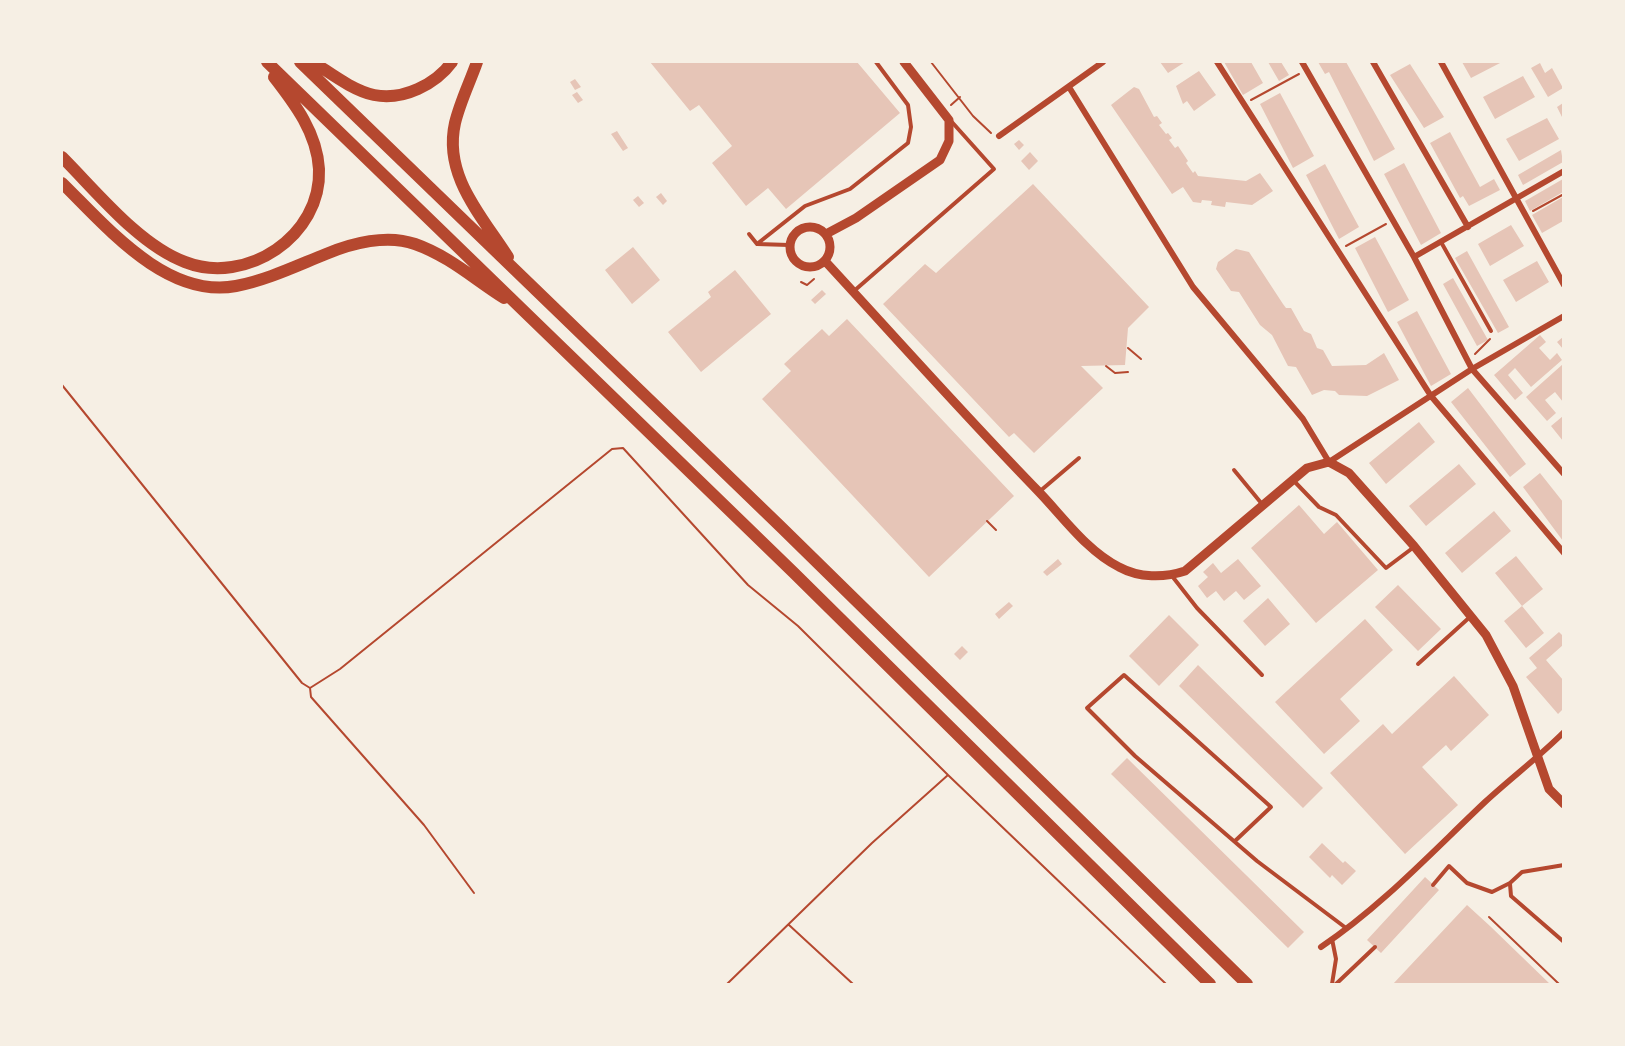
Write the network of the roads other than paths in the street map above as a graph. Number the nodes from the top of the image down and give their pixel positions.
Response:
1 (262, 62) edge
2 (267, 62) edge
3 (300, 62) edge
4 (313, 62) edge
5 (452, 62) edge
6 (477, 62) edge
7 (876, 62) edge
8 (904, 62) edge
9 (1103, 62) edge
10 (1217, 62) edge
11 (1302, 62) edge
12 (1373, 62) edge
13 (1441, 62) edge
14 (1069, 87) junction
15 (949, 120) junction
16 (999, 136) road end
17 (62, 157) edge
18 (1563, 171) edge
19 (62, 183) edge
20 (1517, 199) junction
21 (1468, 226) junction
22 (749, 234) dead end
23 (826, 234) junction
24 (1440, 242) junction
25 (757, 244) junction
26 (789, 245) junction
27 (1414, 257) junction
28 (825, 261) junction
29 (520, 276) junction
30 (1563, 285) edge
31 (853, 291) junction
32 (529, 314) junction
33 (1563, 316) edge
34 (1491, 331) road end
35 (1472, 369) junction
36 (1431, 396) junction
37 (1079, 458) dead end
38 (1329, 462) junction
39 (1234, 470) dead end
40 (1563, 474) edge
41 (1292, 479) junction
42 (1039, 492) junction
43 (1262, 504) junction
44 (1414, 546) junction
45 (1563, 553) edge
46 (1172, 576) junction
47 (1471, 615) junction
48 (1418, 664) dead end
49 (1262, 675) dead end
50 (1563, 732) edge
51 (1537, 758) junction
52 (1563, 804) edge
53 (1235, 841) junction
54 (1563, 865) edge
55 (1510, 883) junction
56 (1433, 885) dead end
57 (1347, 928) junction
58 (1332, 939) junction
59 (1563, 942) edge
60 (1321, 946) dead end
61 (1375, 947) dead end
62 (1210, 984) edge
63 (1247, 984) edge
64 (1334, 984) edge

1 - 17 highway
2 - 32 highway
3 - 29 highway
4 - 5 highway
6 - 29 highway
7 - 25 lane
8 - 15 street
9 - 14 street
10 - 36 street
11 - 27 street
12 - 21 street
13 - 20 street
14 - 16 street
14 - 38 street
15 - 23 street
15 - 31 lane
18 - 20 street
19 - 32 highway
20 - 21 street
20 - 30 street
21 - 24 street
22 - 25 lane
23 - 26 street
23 - 28 street
24 - 27 street
24 - 34 lane
25 - 26 lane
26 - 28 street
27 - 35 street
28 - 31 street
29 - 63 highway
31 - 42 street
32 - 62 highway
33 - 35 street
35 - 36 street
35 - 40 street
36 - 38 street
36 - 45 street
37 - 42 lane
38 - 41 street
38 - 44 street
39 - 43 lane
41 - 43 street
41 - 44 lane
42 - 46 street
43 - 46 street
44 - 47 street
46 - 49 lane
47 - 48 lane
47 - 51 street
50 - 51 street
51 - 52 street
51 - 57 street
53 - 53 lane
53 - 57 lane
54 - 55 lane
55 - 56 lane
55 - 59 lane
57 - 58 street
58 - 60 street
58 - 64 lane
61 - 64 lane

